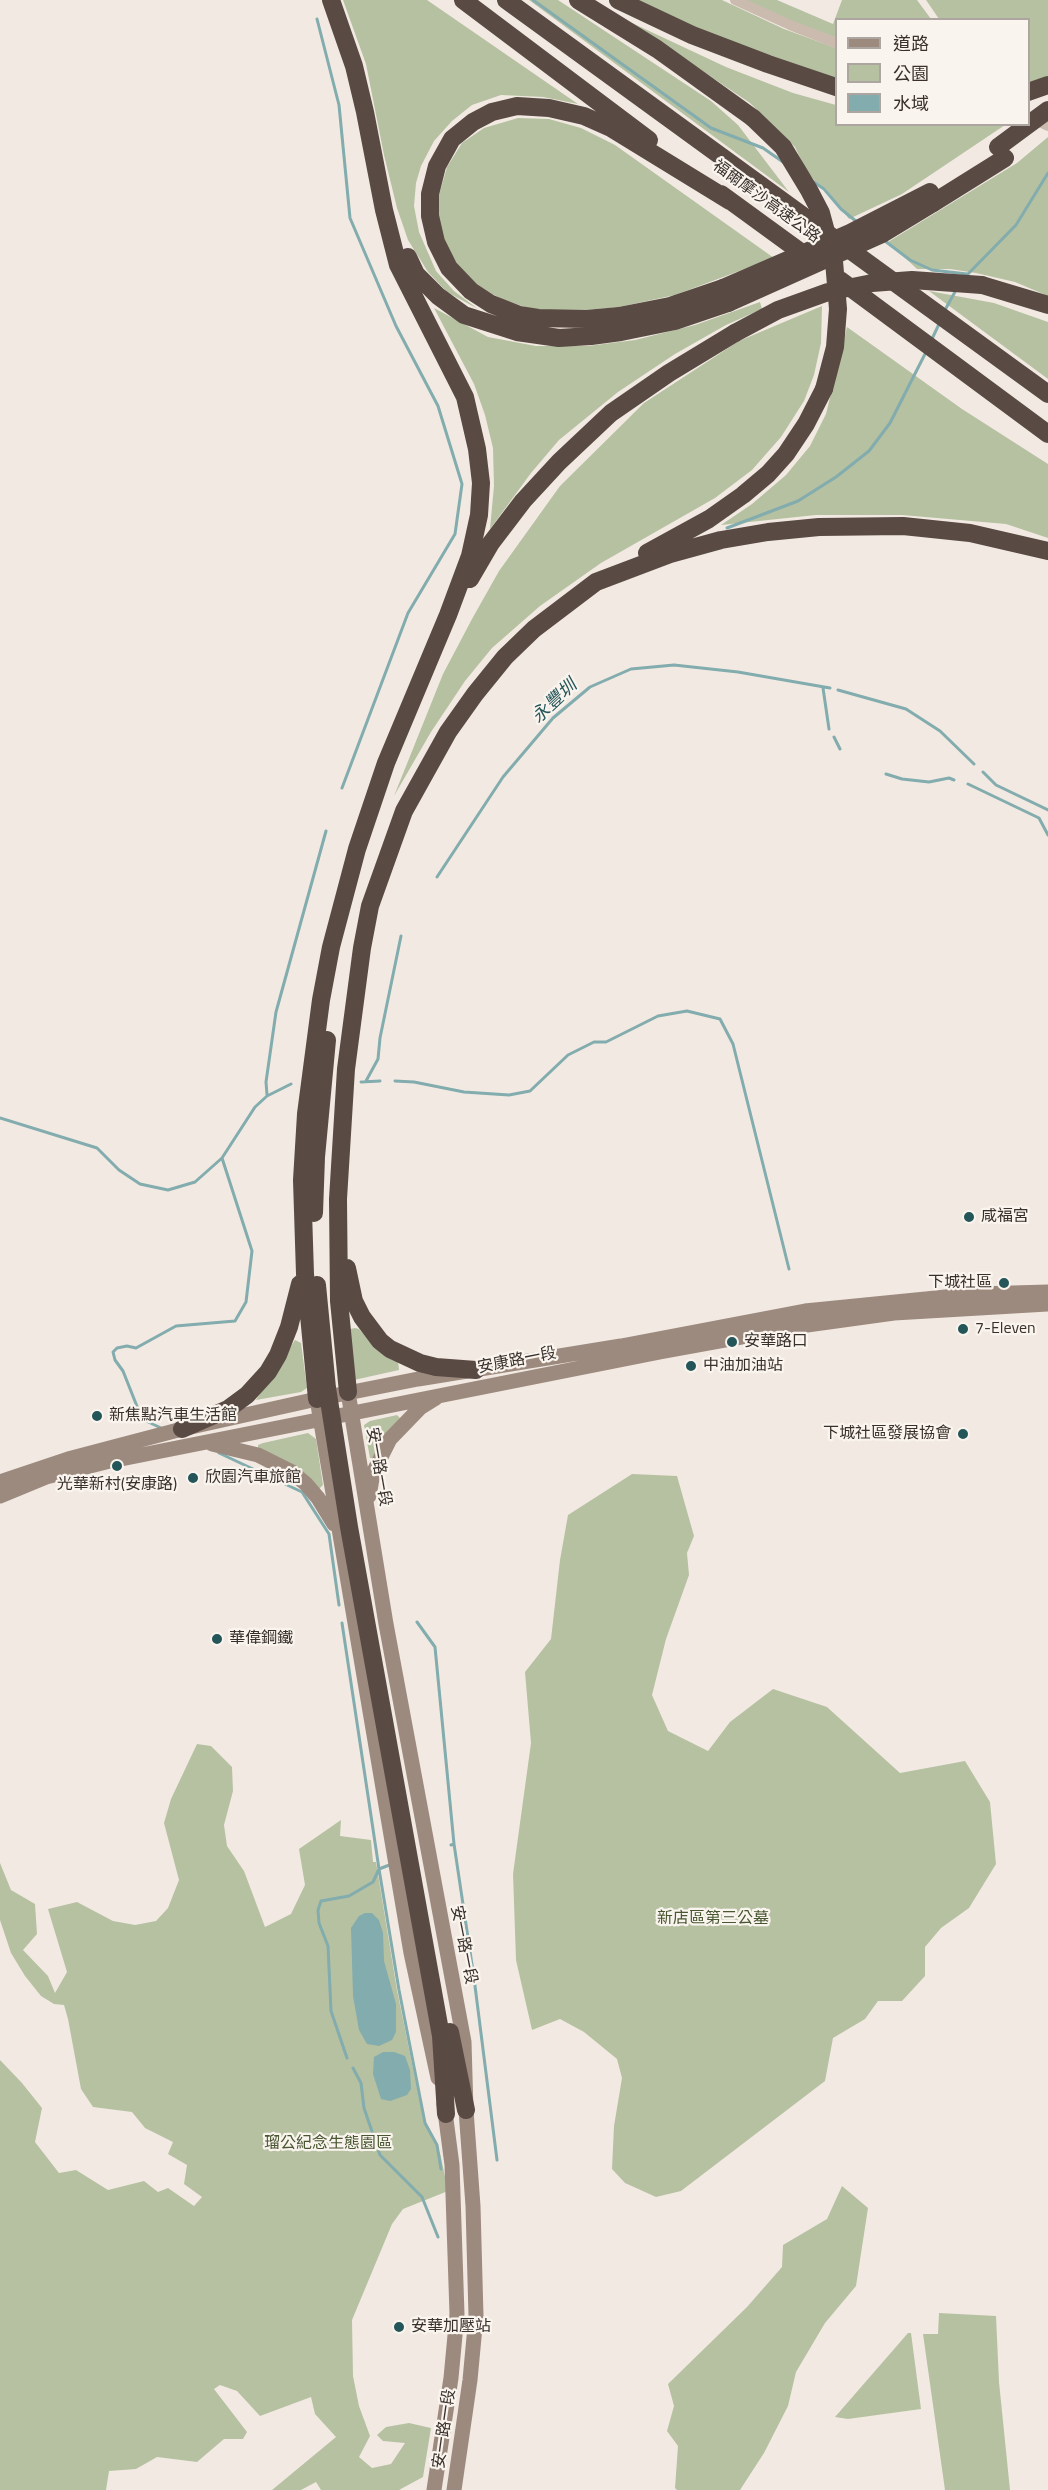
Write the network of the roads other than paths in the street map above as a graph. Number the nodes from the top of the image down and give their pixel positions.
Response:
1 (331, 0) edge
2 (464, 0) edge
3 (506, 0) edge
4 (578, 0) edge
5 (618, 0) edge
6 (735, 0) edge
7 (835, 42) edge
8 (1048, 85) edge
9 (835, 86) edge
10 (1030, 92) edge
11 (1048, 110) edge
12 (1030, 116) edge
13 (1048, 125) edge
14 (1002, 152) junction
15 (730, 201) junction
16 (384, 210) junction
17 (725, 296) junction
18 (1048, 305) edge
19 (1048, 394) edge
20 (1048, 434) edge
21 (1048, 550) edge
22 (596, 582) junction
23 (448, 615) junction
24 (344, 896) junction
25 (370, 906) junction
26 (338, 1199) junction
27 (303, 1249) junction
28 (322, 1285) junction
29 (1048, 1292) edge
30 (1048, 1304) edge
31 (476, 1370) junction
32 (348, 1392) junction
33 (444, 1394) junction
34 (316, 1399) junction
35 (351, 1412) junction
36 (319, 1418) junction
37 (182, 1429) junction
38 (204, 1442) junction
39 (4, 1480) edge
40 (0, 1496) edge
41 (368, 1512) junction
42 (339, 1534) junction
43 (383, 1606) junction
44 (353, 1611) junction
45 (466, 2110) junction
46 (446, 2114) junction
47 (434, 2490) edge
48 (454, 2490) edge

1 - 16 highway
2 - 15 highway, 福爾摩沙高速公路
3 - 19 highway, 福爾摩沙高速公路
4 - 22 highway, bridge
5 - 9 highway
6 - 7 street
8 - 10 highway
11 - 14 highway, bridge
12 - 13 street
13 - 14 highway
14 - 17 highway, bridge
15 - 17 highway
15 - 20 highway, 福爾摩沙高速公路
16 - 17 highway
16 - 23 highway
18 - 23 highway, bridge
21 - 22 highway
22 - 25 highway
23 - 24 highway
24 - 27 highway
24 - 28 highway
25 - 26 highway
25 - 28 highway
26 - 31 highway
26 - 32 highway
27 - 34 highway
27 - 37 highway
28 - 45 highway, bridge
28 - 46 highway, bridge
29 - 31 street, 安康路一段
30 - 33 street, 安康路一段
31 - 32 street, 安康路一段
32 - 34 street, 安康路一段
32 - 35 street, 安一路一段
33 - 35 street, 安康路一段
33 - 41 street
34 - 36 street, 安一路一段
34 - 37 street, 安康路一段
35 - 36 street, 安康路一段
35 - 41 street, 安一路一段
36 - 38 street, 安康路一段
36 - 42 street, 安一路一段
37 - 39 street, 安康路一段
38 - 40 street, 安康路一段
38 - 42 street
41 - 43 street, 安一路一段
42 - 44 street, 安一路一段
43 - 44 street
43 - 45 street, 安一路一段, bridge
44 - 46 street, 安一路一段, bridge
45 - 48 street, 安一路一段
46 - 47 street, 安一路一段

